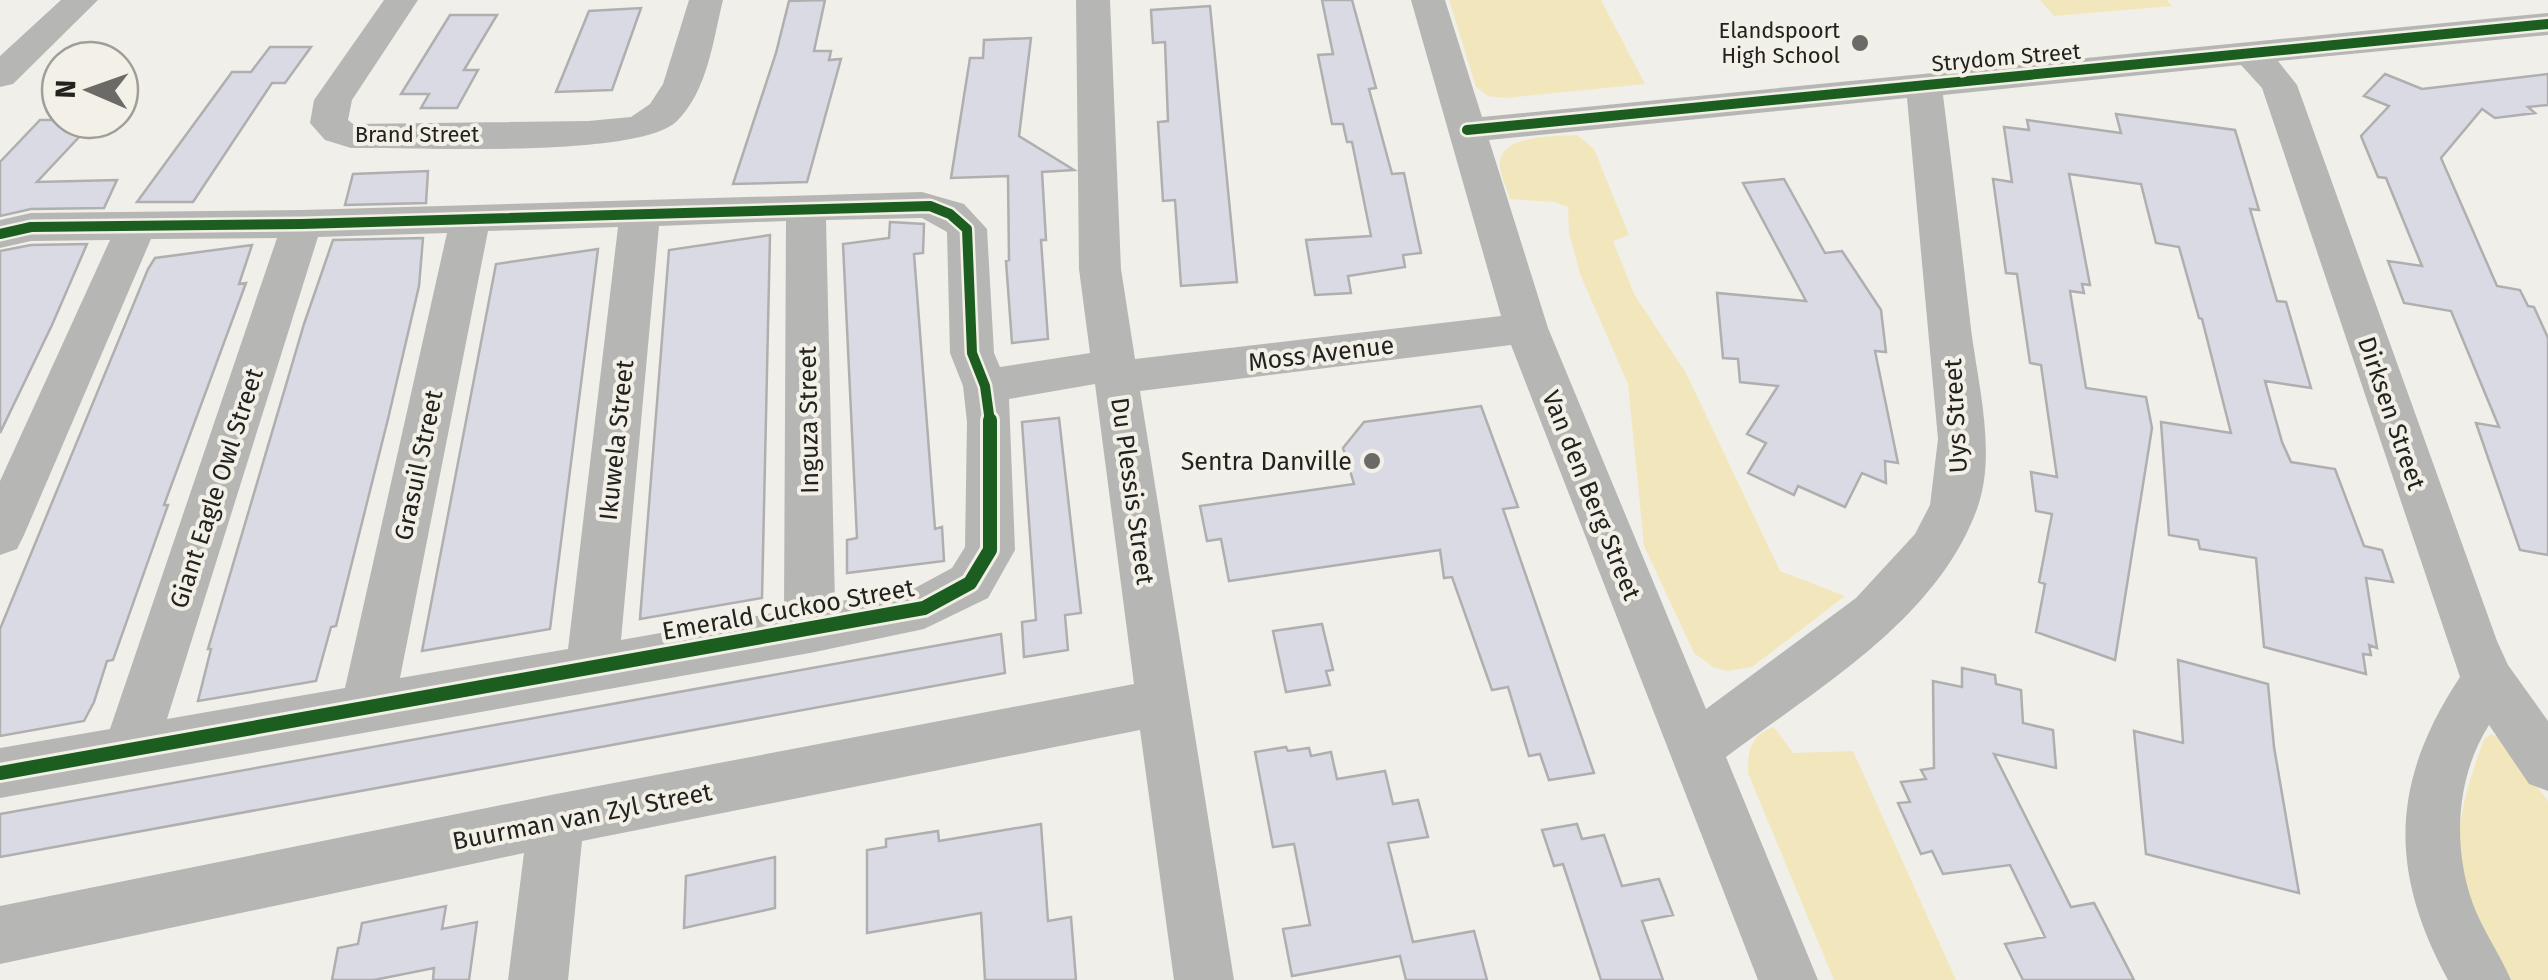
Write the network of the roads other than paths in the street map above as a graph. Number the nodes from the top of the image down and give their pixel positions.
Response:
1 (81, 0) edge
2 (401, 0) edge
3 (706, 0) edge
4 (1093, 0) edge
5 (1428, 0) edge
6 (2548, 24) edge
7 (2252, 55) junction
8 (0, 76) edge
9 (1924, 84) junction
10 (1468, 130) junction
11 (806, 209) junction
12 (640, 214) junction
13 (470, 219) junction
14 (302, 224) junction
15 (136, 226) junction
16 (0, 234) edge
17 (1526, 328) junction
18 (1115, 372) junction
19 (985, 386) junction
20 (0, 534) edge
21 (810, 631) junction
22 (592, 667) junction
23 (2488, 680) junction
24 (1164, 702) junction
25 (366, 710) junction
26 (1692, 748) junction
27 (130, 751) junction
28 (2548, 766) edge
29 (0, 774) edge
30 (556, 820) junction
31 (0, 934) edge
32 (538, 980) edge
33 (1204, 980) edge
34 (1788, 980) edge
35 (2481, 980) edge

1 - 8 street
2 - 3 street, Brand Street
4 - 18 street, Du Plessis Street
5 - 10 street, Van den Berg Street
6 - 7 street, Strydom Street
7 - 9 street, Strydom Street
7 - 23 street, Dirksen Street
9 - 10 street, Strydom Street
9 - 26 street, Uys Street
10 - 17 street, Van den Berg Street
11 - 12 street, Emerald Cuckoo Street
11 - 19 street, Emerald Cuckoo Street
11 - 21 street, Inguza Street
12 - 13 street, Emerald Cuckoo Street
12 - 22 street, Ikuwela Street
13 - 14 street, Emerald Cuckoo Street
13 - 25 street, Grasuil Street
14 - 15 street, Emerald Cuckoo Street
14 - 27 street, Giant Eagle Owl Street
15 - 16 street, Emerald Cuckoo Street
15 - 20 street
17 - 18 street, Moss Avenue
17 - 26 street, Van den Berg Street
18 - 19 street, Moss Avenue
18 - 24 street, Du Plessis Street
19 - 21 street, Emerald Cuckoo Street
21 - 22 street, Emerald Cuckoo Street
22 - 25 street, Emerald Cuckoo Street
23 - 28 street, Dirksen Street
23 - 35 street
24 - 30 street, Buurman van Zyl Street
24 - 33 street, Du Plessis Street
25 - 27 street, Emerald Cuckoo Street
26 - 34 street, Van den Berg Street
27 - 29 street, Emerald Cuckoo Street
30 - 31 street, Buurman van Zyl Street
30 - 32 street

